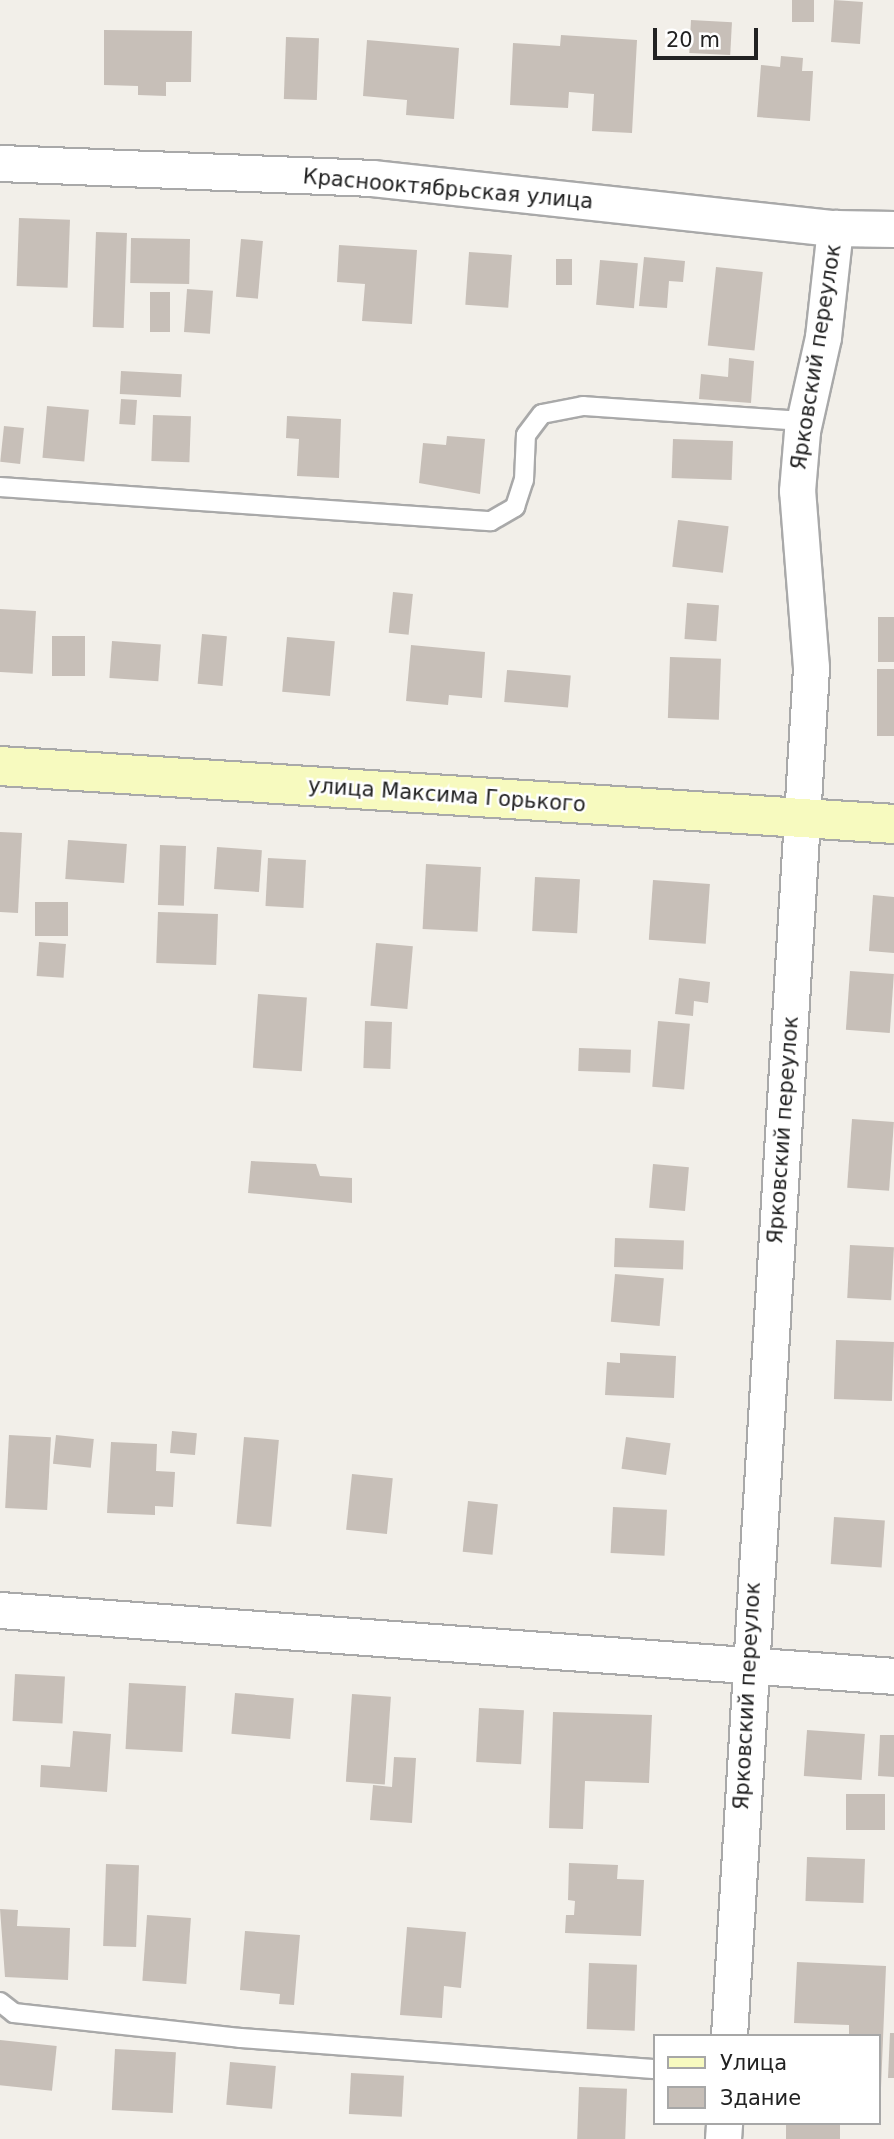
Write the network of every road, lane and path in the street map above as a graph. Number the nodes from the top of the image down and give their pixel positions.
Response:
1 (0, 163) edge
2 (835, 228) junction
3 (894, 229) edge
4 (804, 421) junction
5 (0, 487) edge
6 (0, 766) edge
7 (803, 818) junction
8 (894, 824) edge
9 (0, 1610) edge
10 (748, 1665) junction
11 (894, 1676) edge
12 (0, 2002) edge
13 (729, 2034) edge
14 (652, 2069) edge

1 - 2 street, Краснооктябрьская улица
2 - 3 street, Краснооктябрьская улица
2 - 4 street, Ярковский переулок
4 - 5 lane
4 - 7 street, Ярковский переулок
6 - 7 main road, улица Максима Горького
7 - 8 main road, улица Максима Горького
7 - 10 street, Ярковский переулок
9 - 10 street
10 - 11 street
10 - 13 street, Ярковский переулок
12 - 14 lane

